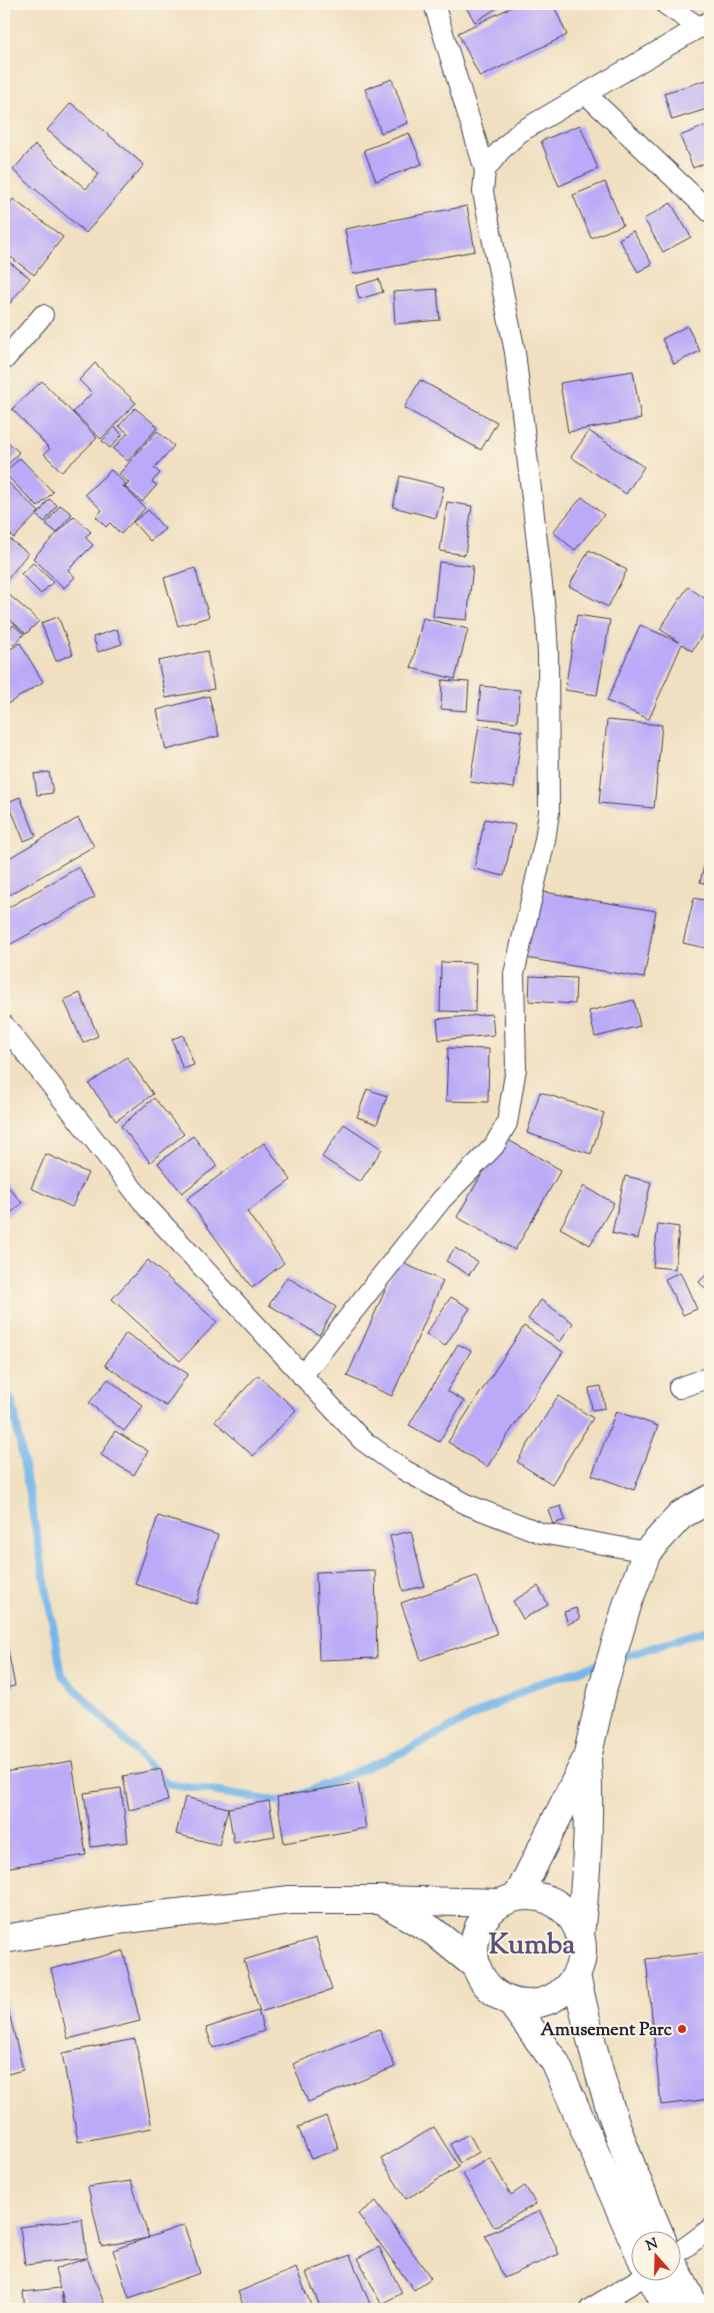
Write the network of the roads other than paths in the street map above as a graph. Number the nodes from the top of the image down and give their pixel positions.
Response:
1 (434, 4) edge
2 (665, 4) edge
3 (705, 24) edge
4 (586, 94) junction
5 (485, 170) junction
6 (710, 212) edge
7 (43, 315) dead end
8 (4, 360) edge
9 (4, 1025) edge
10 (302, 1376) junction
11 (710, 1377) edge
12 (679, 1388) dead end
13 (710, 1499) edge
14 (647, 1552) junction
15 (587, 1758) junction
16 (380, 1900) junction
17 (509, 1900) junction
18 (580, 1934) junction
19 (4, 1939) edge
20 (476, 1966) junction
21 (576, 1976) junction
22 (510, 2002) junction
23 (710, 2229) edge
24 (635, 2230) edge
25 (658, 2230) edge
26 (682, 2250) edge
27 (634, 2280) edge
28 (658, 2280) edge
29 (666, 2280) edge
30 (590, 2309) edge
31 (668, 2309) edge
32 (696, 2309) edge

1 - 5 street
2 - 3 street
3 - 4 street
4 - 5 street
4 - 6 street
5 - 10 street
7 - 8 street
9 - 10 street
10 - 14 street
11 - 12 street
13 - 14 main road
14 - 15 main road
15 - 17 main road
15 - 18 main road
16 - 17 main road
16 - 19 main road
16 - 20 main road
17 - 18 main road
17 - 20 main road
18 - 21 main road
20 - 22 main road
21 - 22 main road
21 - 25 main road
22 - 24 main road
23 - 26 street
27 - 30 street
28 - 31 main road
29 - 32 main road

